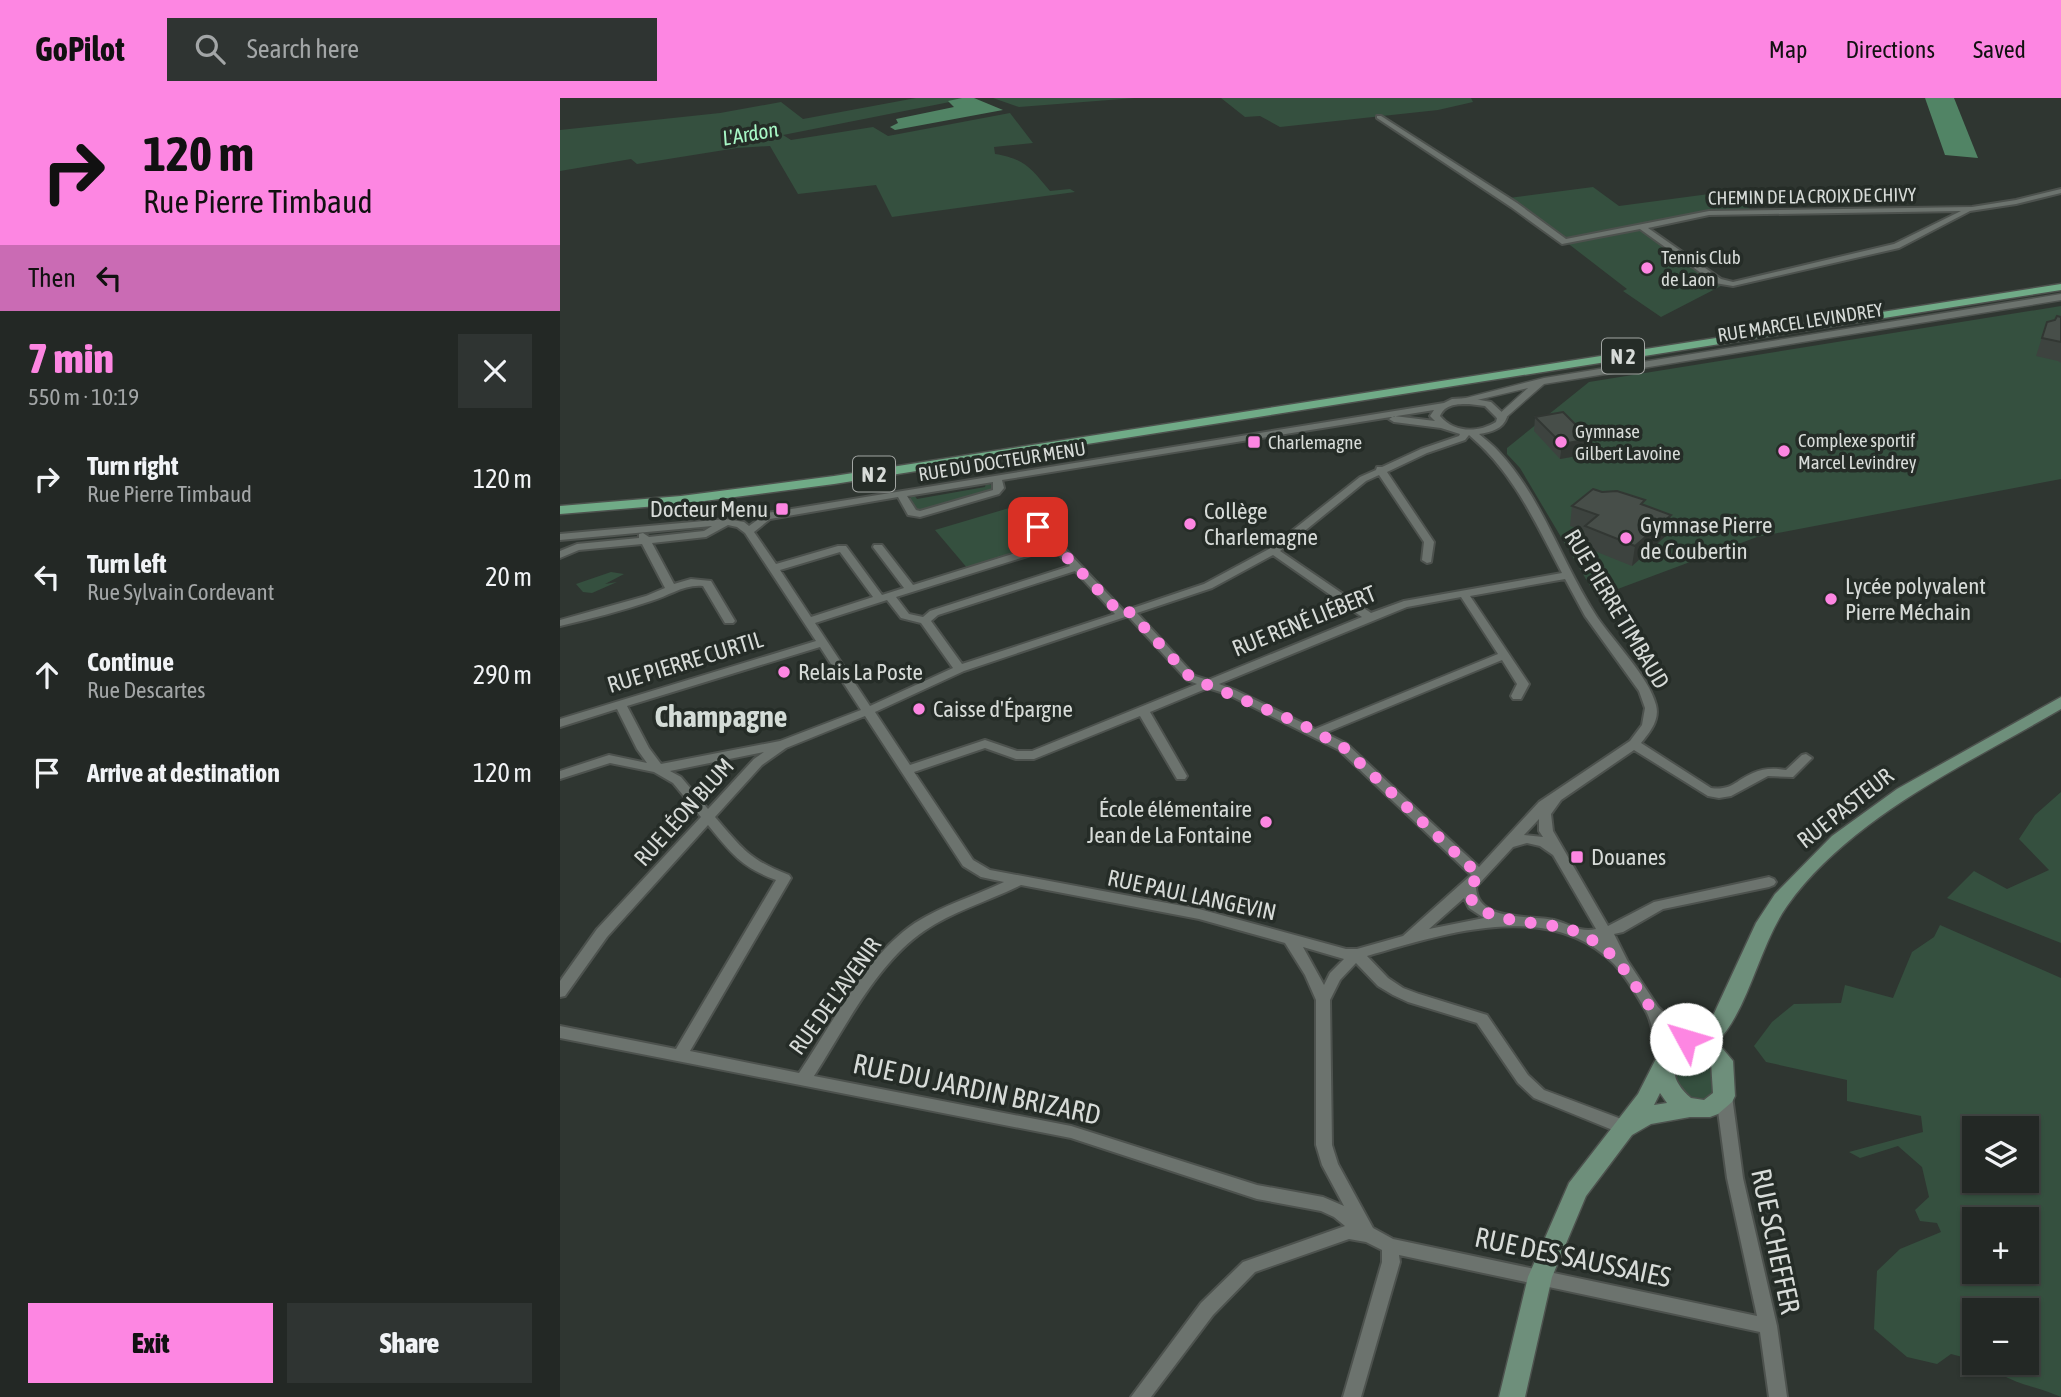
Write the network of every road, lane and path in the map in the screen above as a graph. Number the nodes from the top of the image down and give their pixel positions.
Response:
1 (1379, 117) dead end
2 (2061, 191) edge
3 (1972, 209) junction
4 (1641, 226) junction
5 (1566, 242) joint
6 (1718, 281) joint
7 (2061, 287) edge
8 (2061, 297) edge
9 (1544, 381) junction
10 (1460, 401) junction
11 (1445, 405) junction
12 (1373, 418) junction
13 (1499, 421) junction
14 (1443, 426) junction
15 (1469, 432) junction
16 (1442, 445) junction
17 (1483, 445) junction
18 (1496, 454) junction
19 (1380, 469) junction
20 (997, 480) junction
21 (902, 495) junction
22 (560, 510) edge
23 (1022, 510) dead end
24 (726, 522) junction
25 (641, 529) junction
26 (749, 531) junction
27 (560, 537) edge
28 (645, 541) junction
29 (1055, 544) junction
30 (878, 547) dead end
31 (1273, 551) junction
32 (560, 555) edge
33 (1427, 560) dead end
34 (1077, 567) junction
35 (774, 568) junction
36 (1569, 575) junction
37 (671, 588) junction
38 (910, 589) junction
39 (1463, 593) junction
40 (885, 597) junction
41 (1126, 613) junction
42 (1369, 617) junction
43 (730, 621) dead end
44 (809, 621) junction
45 (925, 621) junction
46 (560, 623) edge
47 (823, 642) junction
48 (1505, 655) junction
49 (960, 669) junction
50 (1206, 683) junction
51 (1517, 696) dead end
52 (2061, 702) edge
53 (620, 704) junction
54 (1143, 710) junction
55 (868, 711) junction
56 (560, 723) edge
57 (1318, 732) junction
58 (1634, 744) junction
59 (782, 745) junction
60 (1806, 758) dead end
61 (658, 769) junction
62 (907, 770) junction
63 (560, 775) edge
64 (1181, 776) dead end
65 (1557, 799) junction
66 (710, 817) junction
67 (1508, 844) junction
68 (1560, 856) junction
69 (1475, 881) junction
70 (1016, 882) junction
71 (1769, 882) dead end
72 (1503, 919) junction
73 (1607, 932) junction
74 (1586, 937) junction
75 (1291, 940) junction
76 (1405, 941) junction
77 (1357, 954) junction
78 (1624, 965) junction
79 (560, 992) edge
80 (1323, 1000) junction
81 (1655, 1014) junction
82 (1725, 1016) junction
83 (560, 1032) edge
84 (1693, 1043) junction
85 (680, 1055) junction
86 (1722, 1061) junction
87 (1665, 1064) junction
88 (803, 1079) junction
89 (1724, 1096) junction
90 (1689, 1108) junction
91 (1626, 1128) junction
92 (1369, 1235) junction
93 (1390, 1246) junction
94 (1540, 1277) junction
95 (1768, 1326) junction
96 (1140, 1397) edge
97 (1352, 1397) edge
98 (1512, 1397) edge
99 (1778, 1397) edge

1 - 5 street
2 - 3 street, CHEMIN DE LA CROIX DE CHIVY
3 - 4 street, CHEMIN DE LA CROIX DE CHIVY
3 - 6 street
4 - 5 street, CHEMIN DE LA CROIX DE CHIVY
4 - 6 street
7 - 22 main road, N 2
8 - 9 street, RUE MARCEL LEVINDREY
9 - 10 street, RUE MARCEL LEVINDREY
9 - 13 street
10 - 11 street
10 - 13 street
11 - 12 street, RUE DU DOCTEUR MENU
11 - 14 street
12 - 14 street, RUE DU DOCTEUR MENU
12 - 20 street, RUE DU DOCTEUR MENU
13 - 15 street
13 - 18 street
14 - 15 street, RUE DU DOCTEUR MENU
14 - 16 street
15 - 16 street, RUE LÉON BLUM
15 - 17 street, RUE PIERRE TIMBAUD
16 - 17 street, RUE LÉON BLUM
16 - 19 street, RUE LÉON BLUM
17 - 18 street, RUE PIERRE TIMBAUD
18 - 36 street, RUE PIERRE TIMBAUD
19 - 31 street, RUE LÉON BLUM
19 - 33 street
20 - 21 street, RUE DU DOCTEUR MENU
20 - 21 street
21 - 26 street, RUE DU DOCTEUR MENU
23 - 29 street
24 - 25 street
24 - 26 street
24 - 28 street
25 - 27 street
25 - 28 street
26 - 35 street, RUE PAUL LANGEVIN
28 - 32 street
28 - 37 street
29 - 34 street
29 - 38 street
30 - 38 street
31 - 41 street, RUE LÉON BLUM
31 - 42 street
34 - 41 street
34 - 45 street
35 - 40 street
35 - 44 street, RUE PAUL LANGEVIN
36 - 39 street, RUE RENÉ LIÉBERT
36 - 58 street, RUE PIERRE TIMBAUD
37 - 43 street
37 - 46 street
38 - 40 street
39 - 42 street, RUE RENÉ LIÉBERT
39 - 48 street
40 - 44 street
40 - 45 street
41 - 49 street, RUE LÉON BLUM
41 - 50 street
42 - 50 street, RUE RENÉ LIÉBERT
44 - 47 street, RUE PAUL LANGEVIN
45 - 49 street
47 - 53 street, RUE PIERRE CURTIL
47 - 55 street, RUE PAUL LANGEVIN
48 - 51 street
48 - 57 street
49 - 55 street, RUE LÉON BLUM
50 - 54 street, RUE RENÉ LIÉBERT
50 - 57 street
52 - 82 main road, RUE PASTEUR
53 - 56 street, RUE PIERRE CURTIL
53 - 61 street
54 - 62 street, RUE RENÉ LIÉBERT
54 - 64 street
55 - 59 street, RUE LÉON BLUM
55 - 62 street, RUE PAUL LANGEVIN
57 - 69 street
58 - 60 street
58 - 65 street, RUE PIERRE TIMBAUD
59 - 61 street
59 - 66 street, RUE LÉON BLUM
61 - 63 street
61 - 66 street
62 - 70 street, RUE PAUL LANGEVIN
65 - 67 street, RUE PIERRE TIMBAUD
65 - 68 street
66 - 79 street, RUE LÉON BLUM
66 - 85 street
67 - 68 street
67 - 69 street, RUE PIERRE TIMBAUD
68 - 73 street
69 - 72 street
69 - 76 street, RUE PIERRE TIMBAUD
70 - 75 street, RUE PAUL LANGEVIN
70 - 88 street, RUE DE L'AVENIR
71 - 73 street
72 - 74 street
72 - 76 street
73 - 74 street
73 - 78 street
74 - 78 street
75 - 77 street, RUE PAUL LANGEVIN
75 - 80 street
76 - 77 street
77 - 80 street
77 - 91 street
78 - 81 street
80 - 92 street
81 - 84 street
81 - 87 street
82 - 84 main road, RUE PASTEUR
82 - 86 main road, RUE PASTEUR
83 - 85 street, RUE DU JARDIN BRIZARD
84 - 86 main road
84 - 87 main road
85 - 88 street, RUE DU JARDIN BRIZARD
86 - 89 main road
87 - 90 main road
87 - 91 main road
88 - 92 street, RUE DU JARDIN BRIZARD
89 - 90 main road
89 - 95 street, RUE SCHEFFER
90 - 91 main road
91 - 94 main road
92 - 93 street, RUE DES SAUSSAIES
92 - 96 street
93 - 94 street, RUE DES SAUSSAIES
93 - 97 street
94 - 95 street, RUE DES SAUSSAIES
94 - 98 main road
95 - 99 street, RUE SCHEFFER

